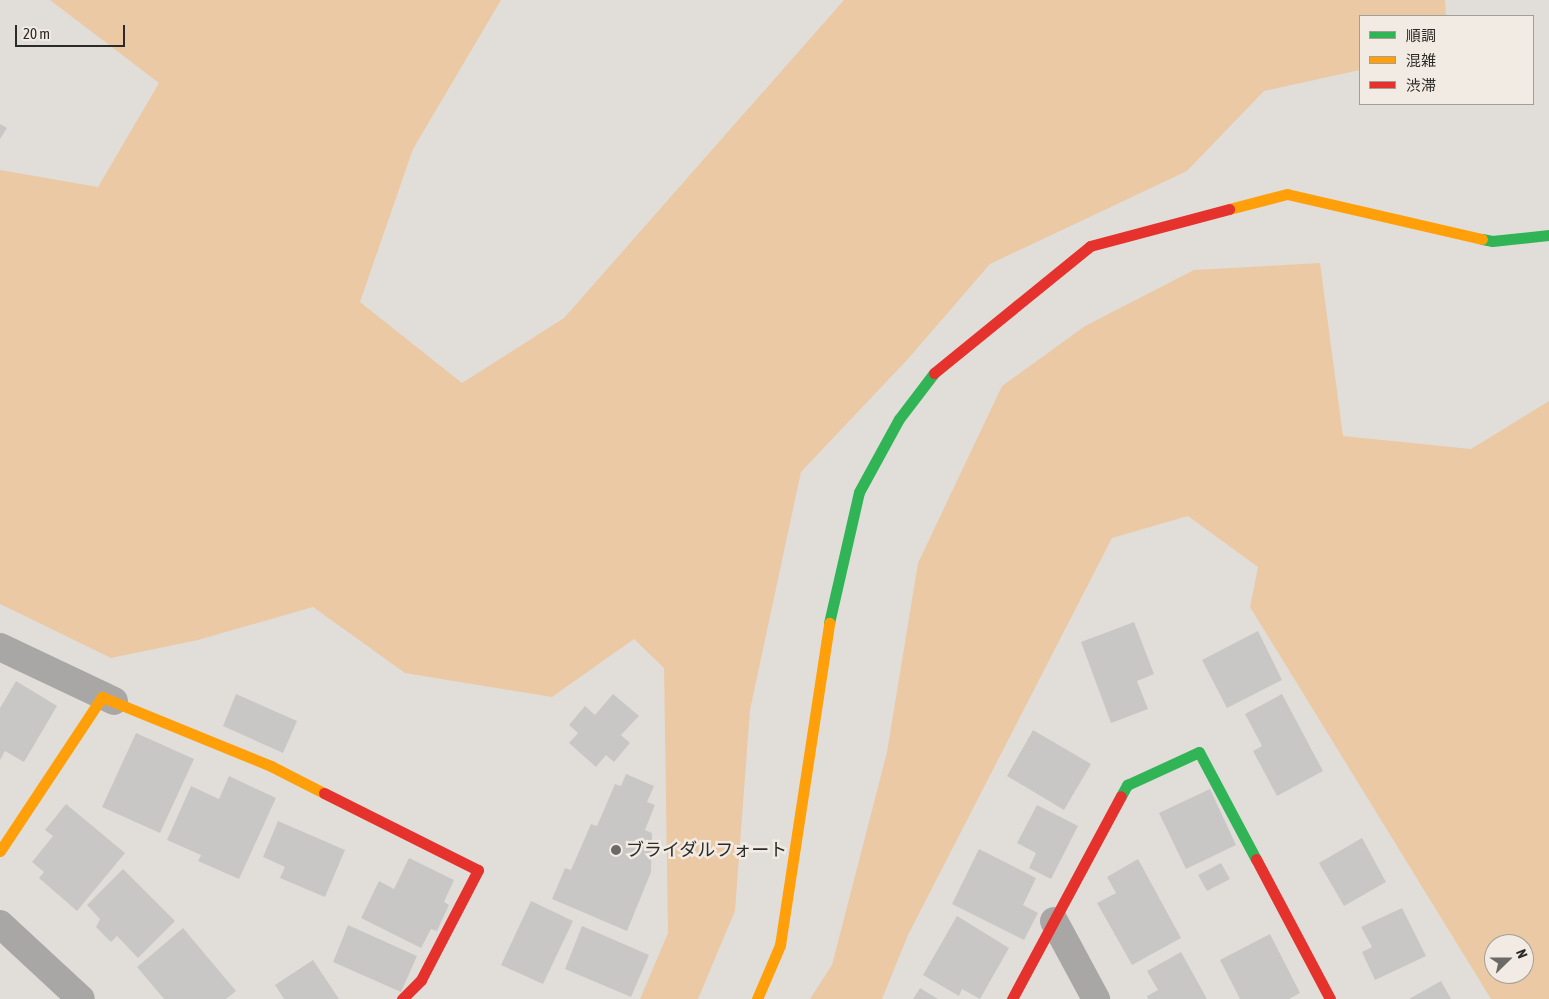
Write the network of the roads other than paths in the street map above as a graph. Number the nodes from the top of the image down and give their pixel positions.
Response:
1 (1549, 235) edge
2 (0, 647) edge
3 (114, 701) junction
4 (0, 851) edge
5 (1054, 921) junction
6 (0, 924) edge
7 (81, 999) edge
8 (402, 999) edge
9 (757, 999) edge
10 (1012, 999) edge
11 (1096, 999) edge
12 (1330, 999) edge

1 - 9 street
2 - 3 street
3 - 4 street
3 - 8 street
5 - 10 street
5 - 11 street
5 - 12 street
6 - 7 street

